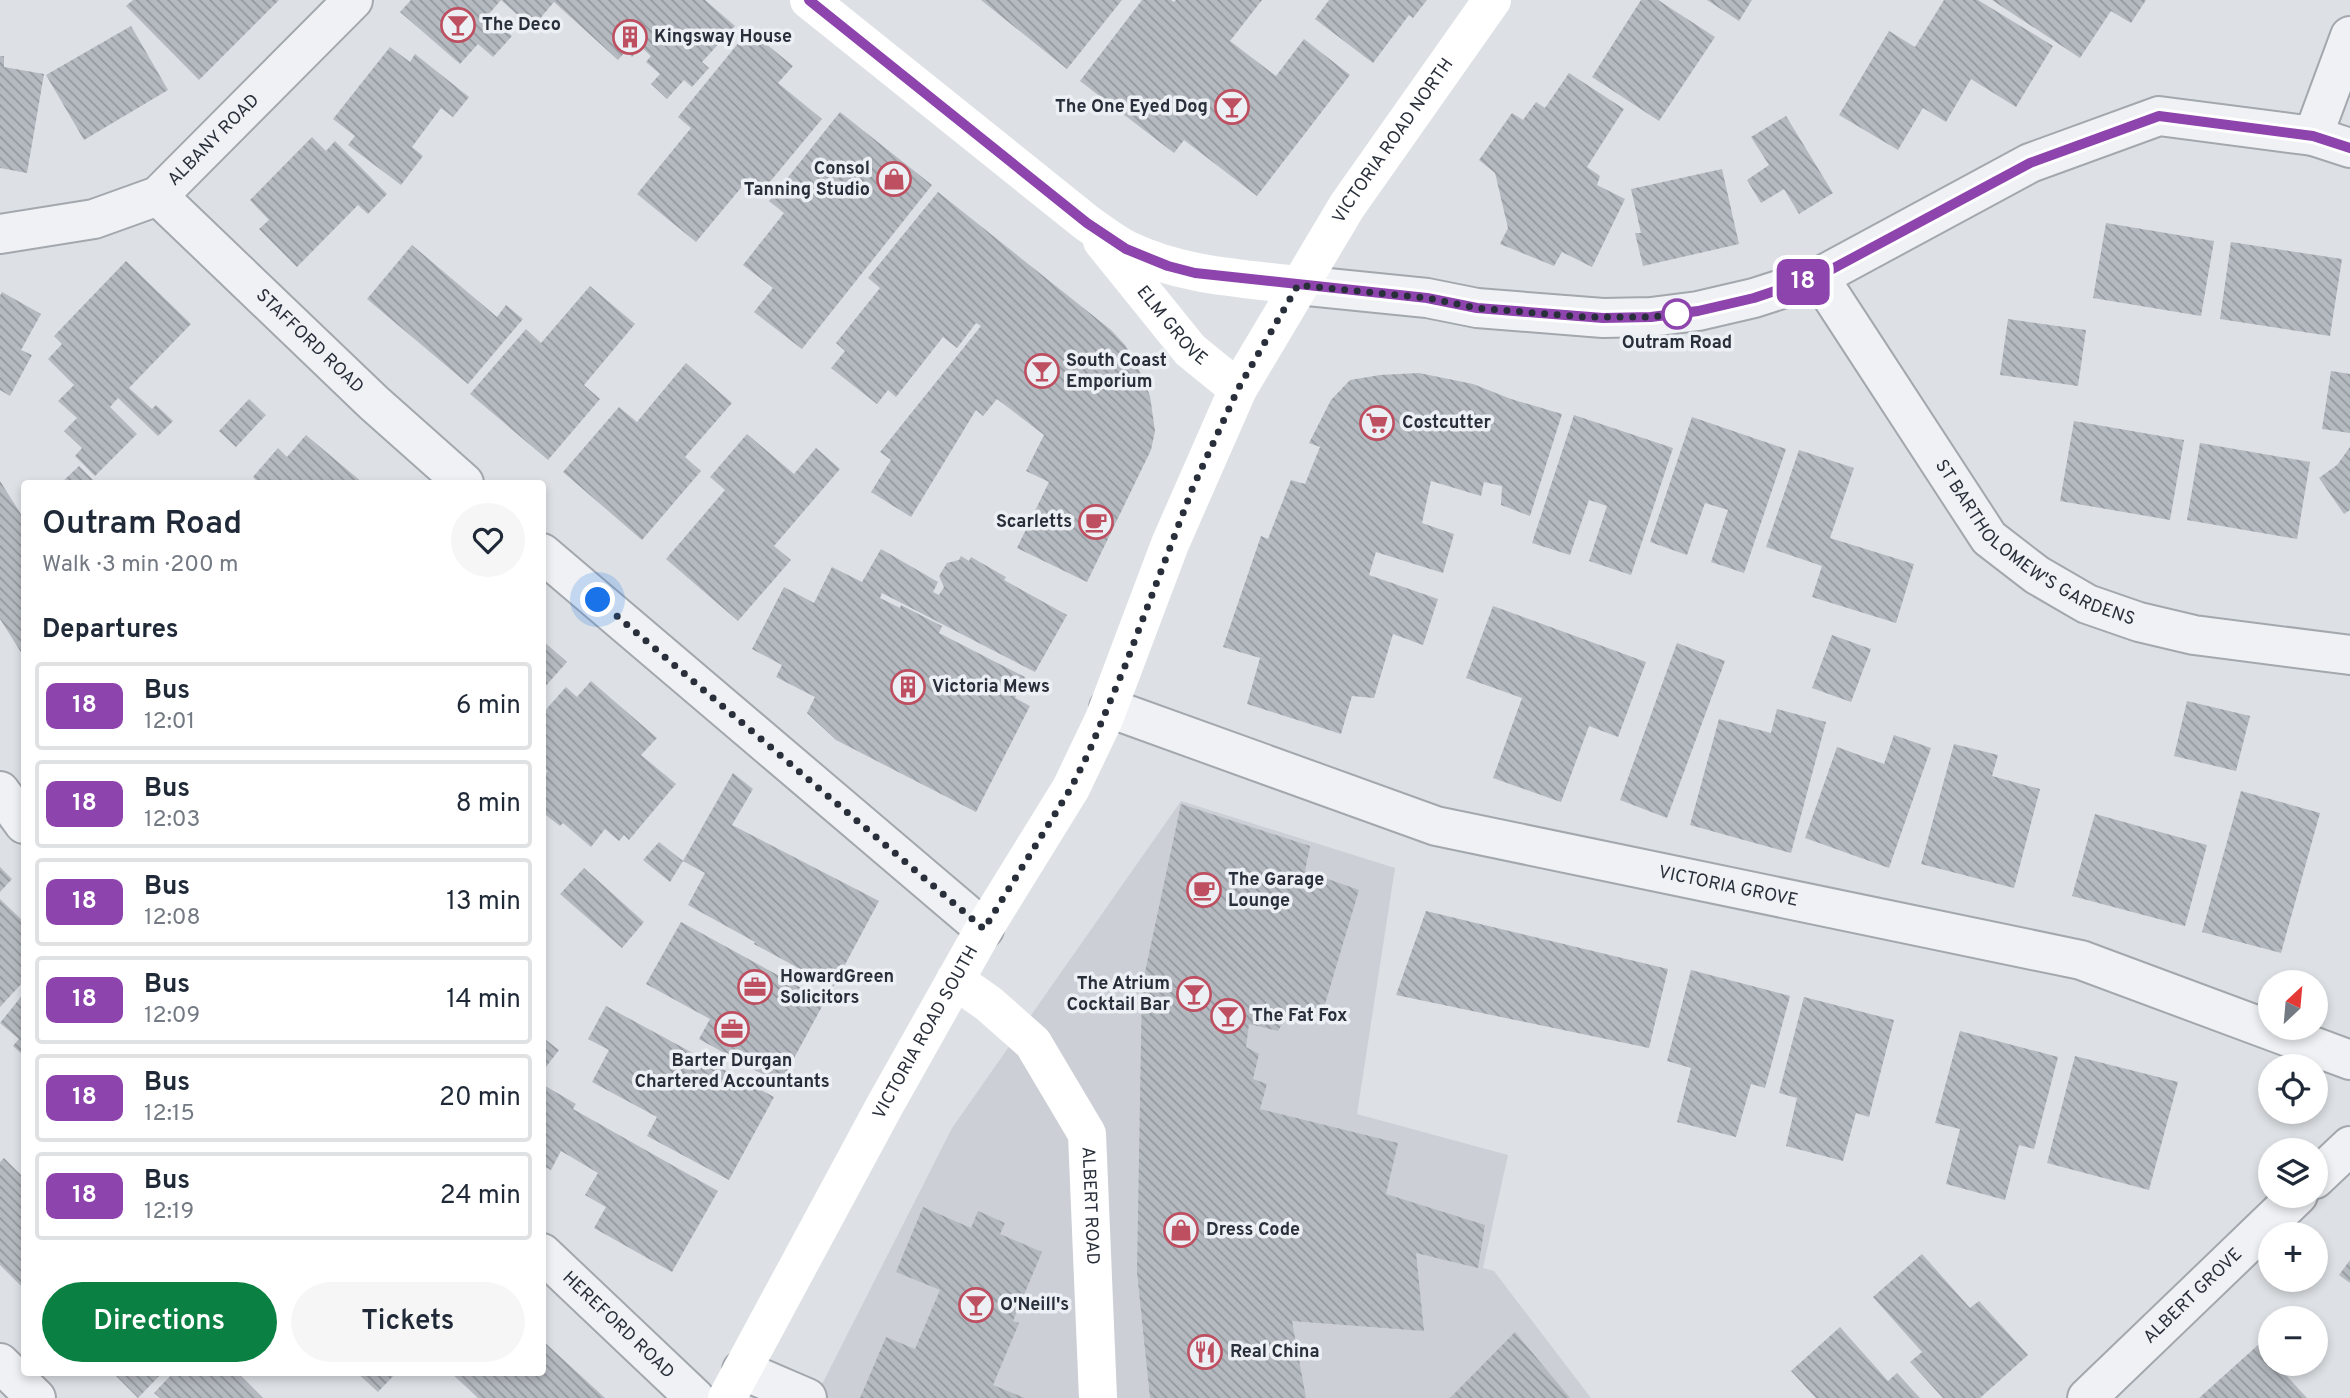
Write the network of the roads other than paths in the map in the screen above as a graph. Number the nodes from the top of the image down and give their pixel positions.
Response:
1 (353, 0) edge
2 (809, 0) edge
3 (1492, 0) edge
4 (2350, 36) edge
5 (2313, 136) junction
6 (2350, 148) edge
7 (158, 196) junction
8 (1087, 223) junction
9 (0, 234) edge
10 (1819, 276) junction
11 (1298, 285) junction
12 (1238, 389) junction
13 (461, 480) edge
14 (546, 556) edge
15 (2350, 655) edge
16 (1109, 708) junction
17 (0, 791) edge
18 (21, 820) edge
19 (984, 929) junction
20 (956, 980) junction
21 (2350, 1060) edge
22 (2350, 1146) edge
23 (2328, 1167) edge
24 (2284, 1208) edge
25 (546, 1257) edge
26 (0, 1363) edge
27 (735, 1384) edge
28 (36, 1398) edge
29 (695, 1398) edge
30 (807, 1398) edge
31 (1098, 1398) edge
32 (2087, 1398) edge

1 - 7 street, ALBANY ROAD
2 - 8 main road, ELM GROVE
3 - 11 main road, VICTORIA ROAD NORTH
4 - 5 street
5 - 6 street
5 - 10 street
7 - 9 street, ALBANY ROAD
7 - 13 street, STAFFORD ROAD
8 - 11 main road, ELM GROVE
8 - 12 main road, ELM GROVE
10 - 11 street
10 - 15 street, ST BARTHOLOMEW'S GARDENS
11 - 12 main road, VICTORIA ROAD SOUTH
12 - 16 main road, VICTORIA ROAD SOUTH
14 - 19 street
16 - 19 main road, VICTORIA ROAD SOUTH
16 - 21 street, VICTORIA GROVE
17 - 18 street
19 - 20 main road, VICTORIA ROAD SOUTH
20 - 27 main road, VICTORIA ROAD SOUTH
20 - 31 main road, ALBERT ROAD
22 - 23 street
24 - 32 street, ALBERT GROVE
25 - 29 street, HEREFORD ROAD
26 - 28 street
27 - 30 street

